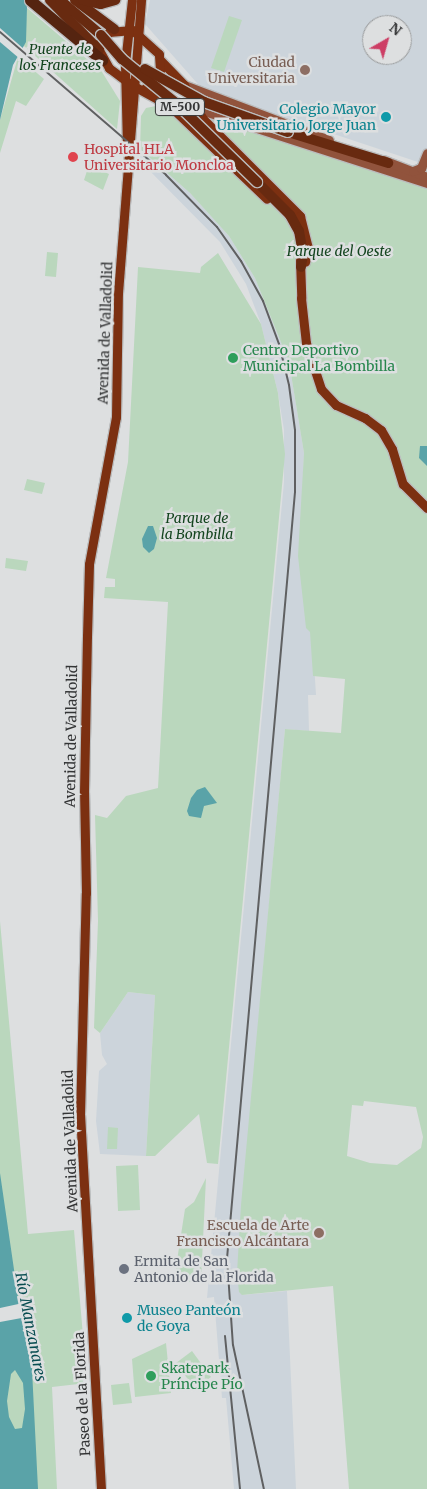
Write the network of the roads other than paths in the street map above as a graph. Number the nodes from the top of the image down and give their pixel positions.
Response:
1 (30, 0) edge
2 (50, 0) edge
3 (60, 0) edge
4 (66, 0) edge
5 (75, 0) edge
6 (83, 0) edge
7 (115, 0) edge
8 (132, 0) edge
9 (141, 0) edge
10 (81, 16) junction
11 (114, 29) junction
12 (132, 31) junction
13 (101, 35) junction
14 (101, 55) junction
15 (160, 61) junction
16 (125, 81) junction
17 (184, 85) junction
18 (139, 89) junction
19 (154, 96) junction
20 (194, 106) junction
21 (427, 153) edge
22 (388, 163) junction
23 (420, 173) edge
24 (129, 177) junction
25 (427, 183) edge
26 (301, 267) junction
27 (300, 281) junction
28 (427, 508) edge
29 (91, 1297) joint
30 (101, 1489) edge

1 - 14 highway
2 - 14 highway
3 - 10 highway, M-500
4 - 10 highway, M-500
5 - 11 highway
6 - 7 highway
8 - 12 main road
9 - 12 main road
10 - 13 highway, M-500
11 - 12 main road
11 - 14 main road
12 - 15 main road
12 - 16 main road, Avenida de Valladolid
12 - 18 main road, Avenida de Valladolid
13 - 22 highway, M-500, bridge
13 - 26 highway, M-500, bridge
14 - 16 main road
15 - 17 main road
15 - 18 main road
16 - 18 main road
16 - 24 main road, Avenida de Valladolid
17 - 20 main road
17 - 22 main road
18 - 19 main road
18 - 24 main road, Avenida de Valladolid
19 - 20 main road
19 - 26 main road
20 - 25 main road
20 - 27 main road
21 - 23 main road
22 - 23 main road
24 - 29 main road, Avenida de Valladolid
26 - 27 main road
27 - 28 main road
29 - 30 main road, Paseo de la Florida

